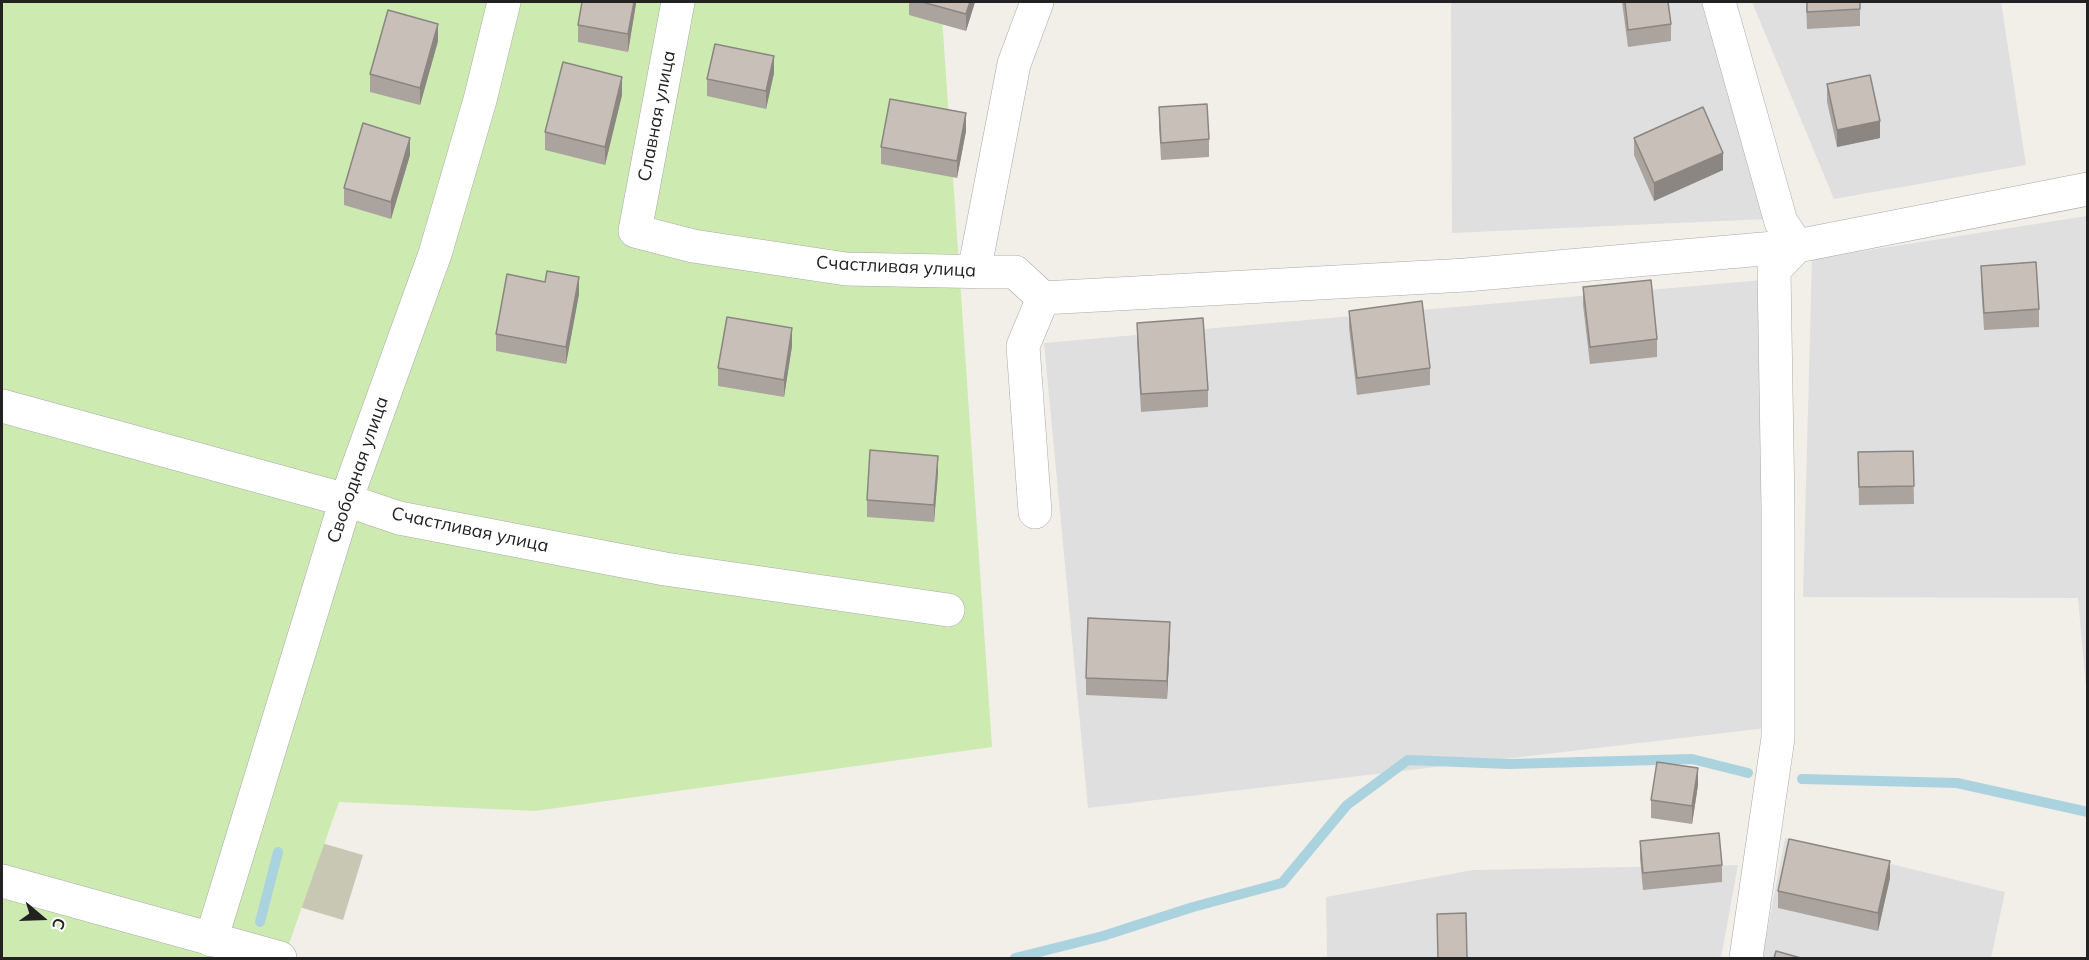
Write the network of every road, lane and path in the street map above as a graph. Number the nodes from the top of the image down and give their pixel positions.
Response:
1 (504, 2) edge
2 (678, 2) edge
3 (1037, 2) edge
4 (1719, 2) edge
5 (2088, 189) edge
6 (635, 231) joint
7 (1797, 246) junction
8 (974, 272) junction
9 (1043, 298) junction
10 (2, 406) edge
11 (346, 500) junction
12 (1035, 512) dead end
13 (948, 610) dead end
14 (2, 881) edge
15 (211, 940) junction
16 (280, 958) edge
17 (1746, 958) edge

1 - 11 street, Свободная улица
2 - 6 street, Славная улица
3 - 8 street
4 - 7 street
5 - 7 street
6 - 8 street, Счастливая улица
7 - 9 street
7 - 17 street
8 - 9 street, Счастливая улица
9 - 12 street
10 - 11 street, Счастливая улица
11 - 13 street, Счастливая улица
11 - 15 street, Свободная улица
14 - 15 street
15 - 16 street

